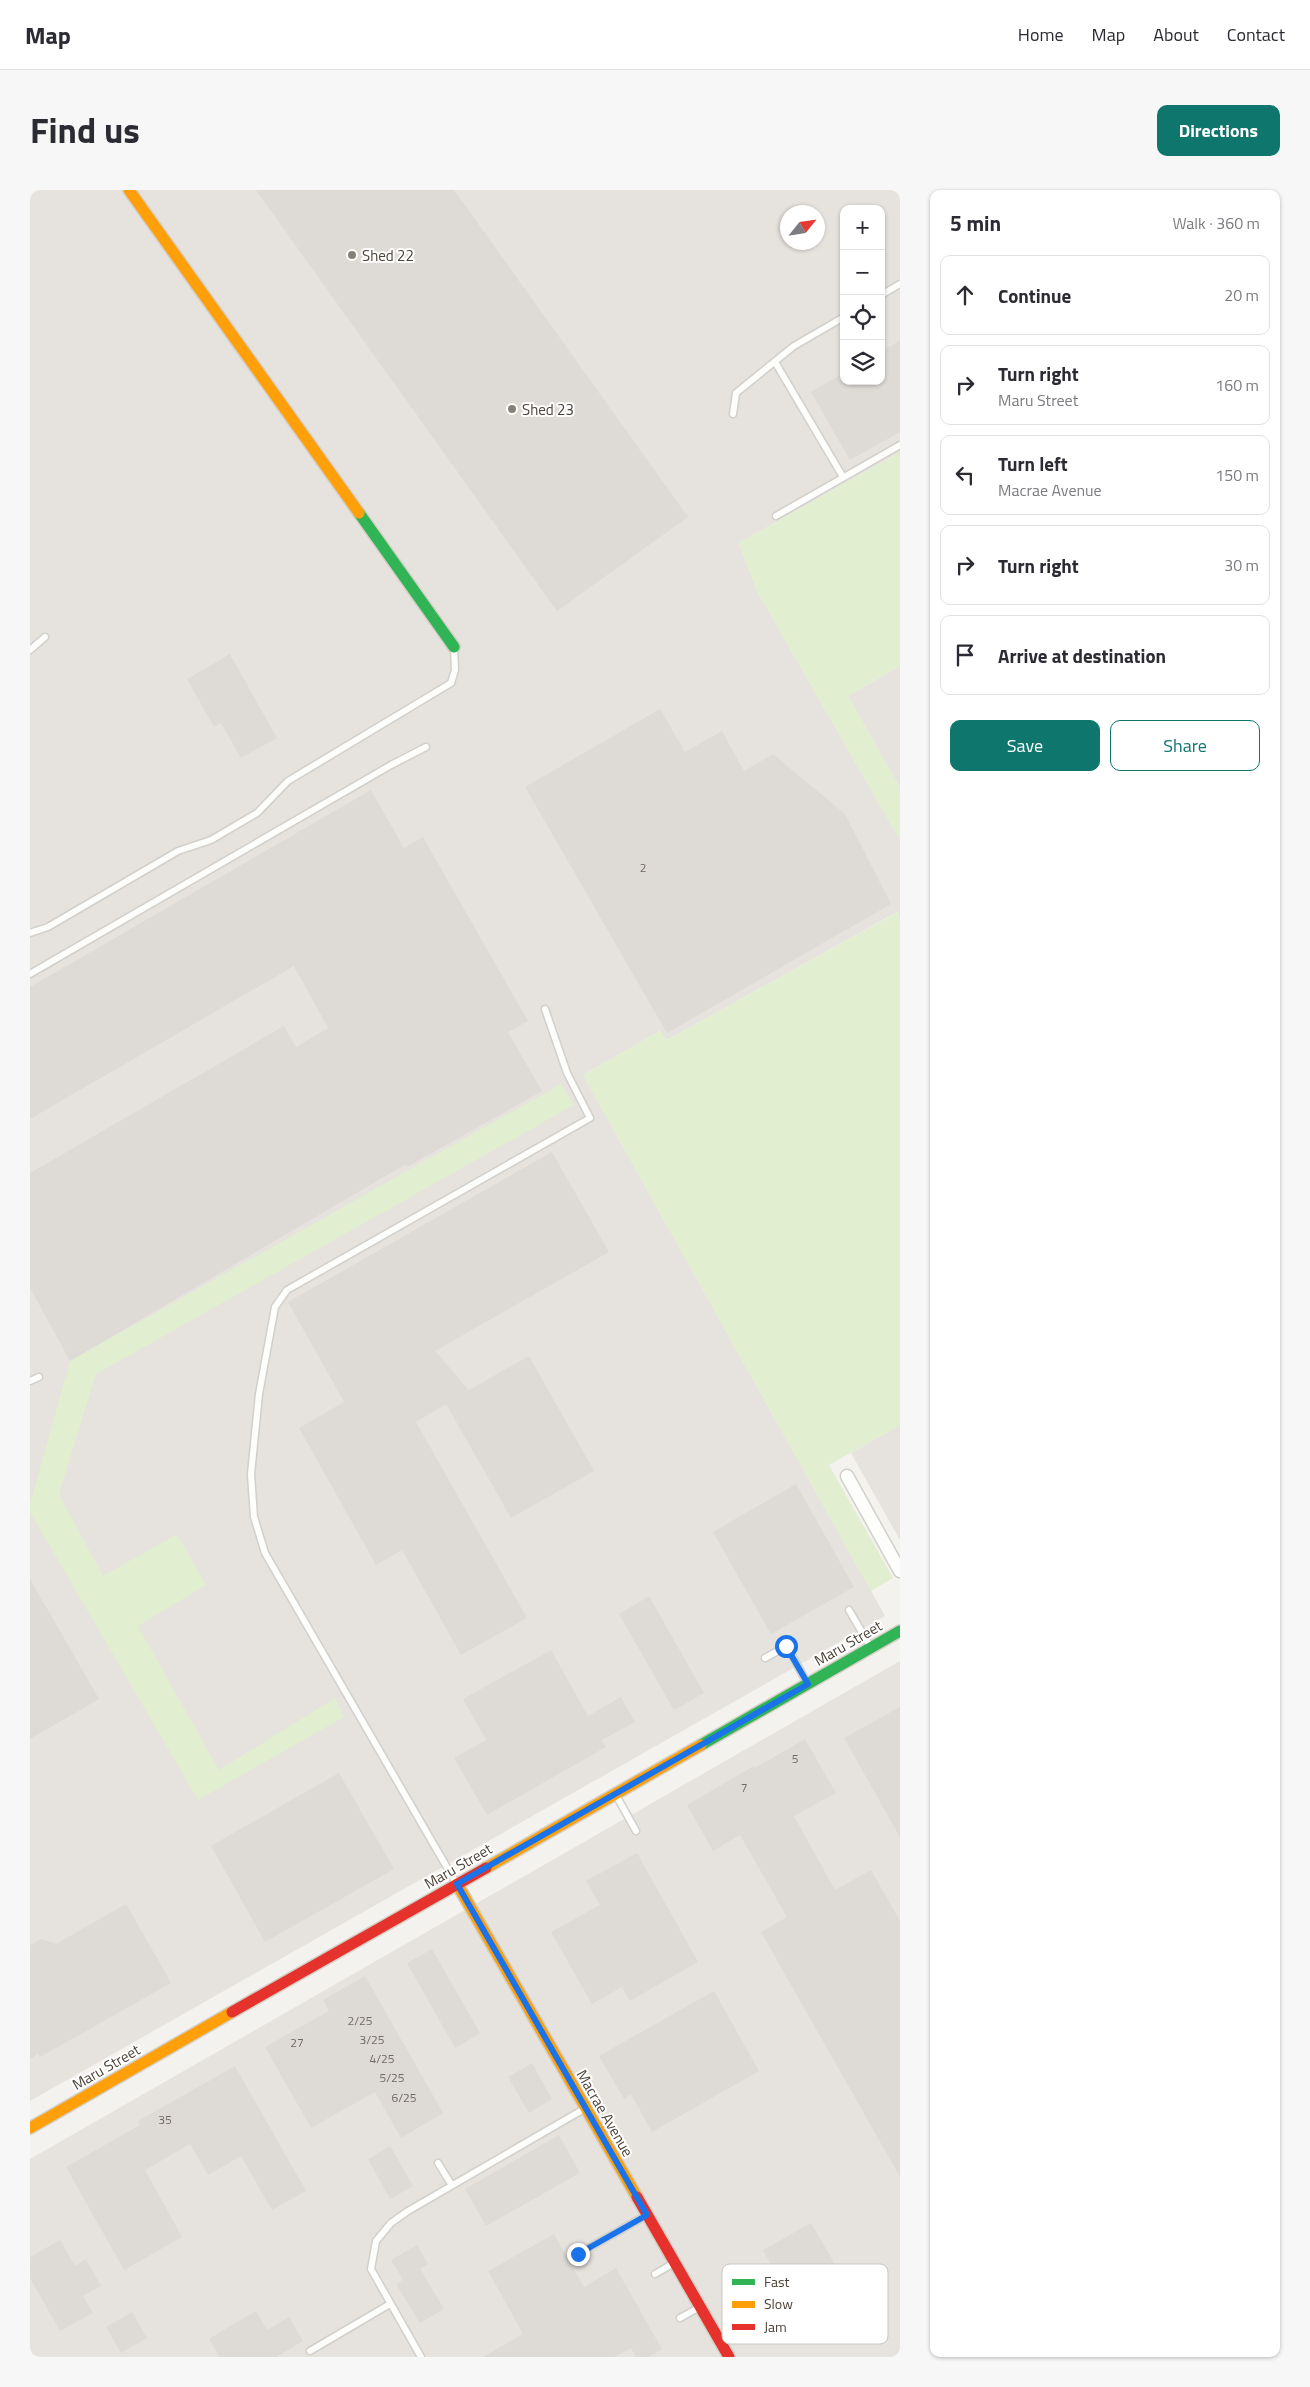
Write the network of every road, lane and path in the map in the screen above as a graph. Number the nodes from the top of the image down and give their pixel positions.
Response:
1 (129, 190) edge
2 (900, 284) edge
3 (885, 293) edge
4 (840, 319) edge
5 (775, 362) junction
6 (733, 414) dead end
7 (900, 445) edge
8 (843, 477) junction
9 (776, 516) dead end
10 (45, 637) dead end
11 (454, 647) joint
12 (30, 650) edge
13 (426, 746) dead end
14 (30, 934) edge
15 (30, 974) edge
16 (545, 1009) dead end
17 (39, 1377) dead end
18 (30, 1381) edge
19 (847, 1476) dead end
20 (900, 1571) edge
21 (850, 1610) dead end
22 (900, 1631) edge
23 (871, 1648) junction
24 (765, 1658) dead end
25 (808, 1684) junction
26 (615, 1794) junction
27 (636, 1830) dead end
28 (457, 1884) junction
29 (585, 2109) junction
30 (30, 2128) edge
31 (438, 2163) dead end
32 (451, 2184) junction
33 (647, 2215) junction
34 (578, 2254) dead end
35 (675, 2263) junction
36 (655, 2274) dead end
37 (390, 2304) junction
38 (701, 2306) junction
39 (680, 2318) dead end
40 (310, 2351) dead end
41 (421, 2357) edge
42 (728, 2357) edge

1 - 11 street
2 - 3 lane
4 - 5 lane
5 - 6 lane
5 - 8 lane
7 - 8 lane
8 - 9 lane
10 - 12 lane
11 - 14 lane
13 - 15 lane
16 - 28 lane
17 - 18 lane
19 - 20 street
21 - 23 lane
22 - 23 street, Maru Street
23 - 25 street, Maru Street
24 - 25 lane
25 - 26 street, Maru Street
26 - 27 lane
26 - 28 street, Maru Street
28 - 29 street, Macrae Avenue
28 - 30 street, Maru Street
29 - 32 lane
29 - 33 street, Macrae Avenue
31 - 32 lane
32 - 37 lane
33 - 34 lane
33 - 35 street, Macrae Avenue
35 - 36 lane
35 - 38 street, Macrae Avenue
37 - 40 lane
37 - 41 lane
38 - 39 lane
38 - 42 street, Macrae Avenue

